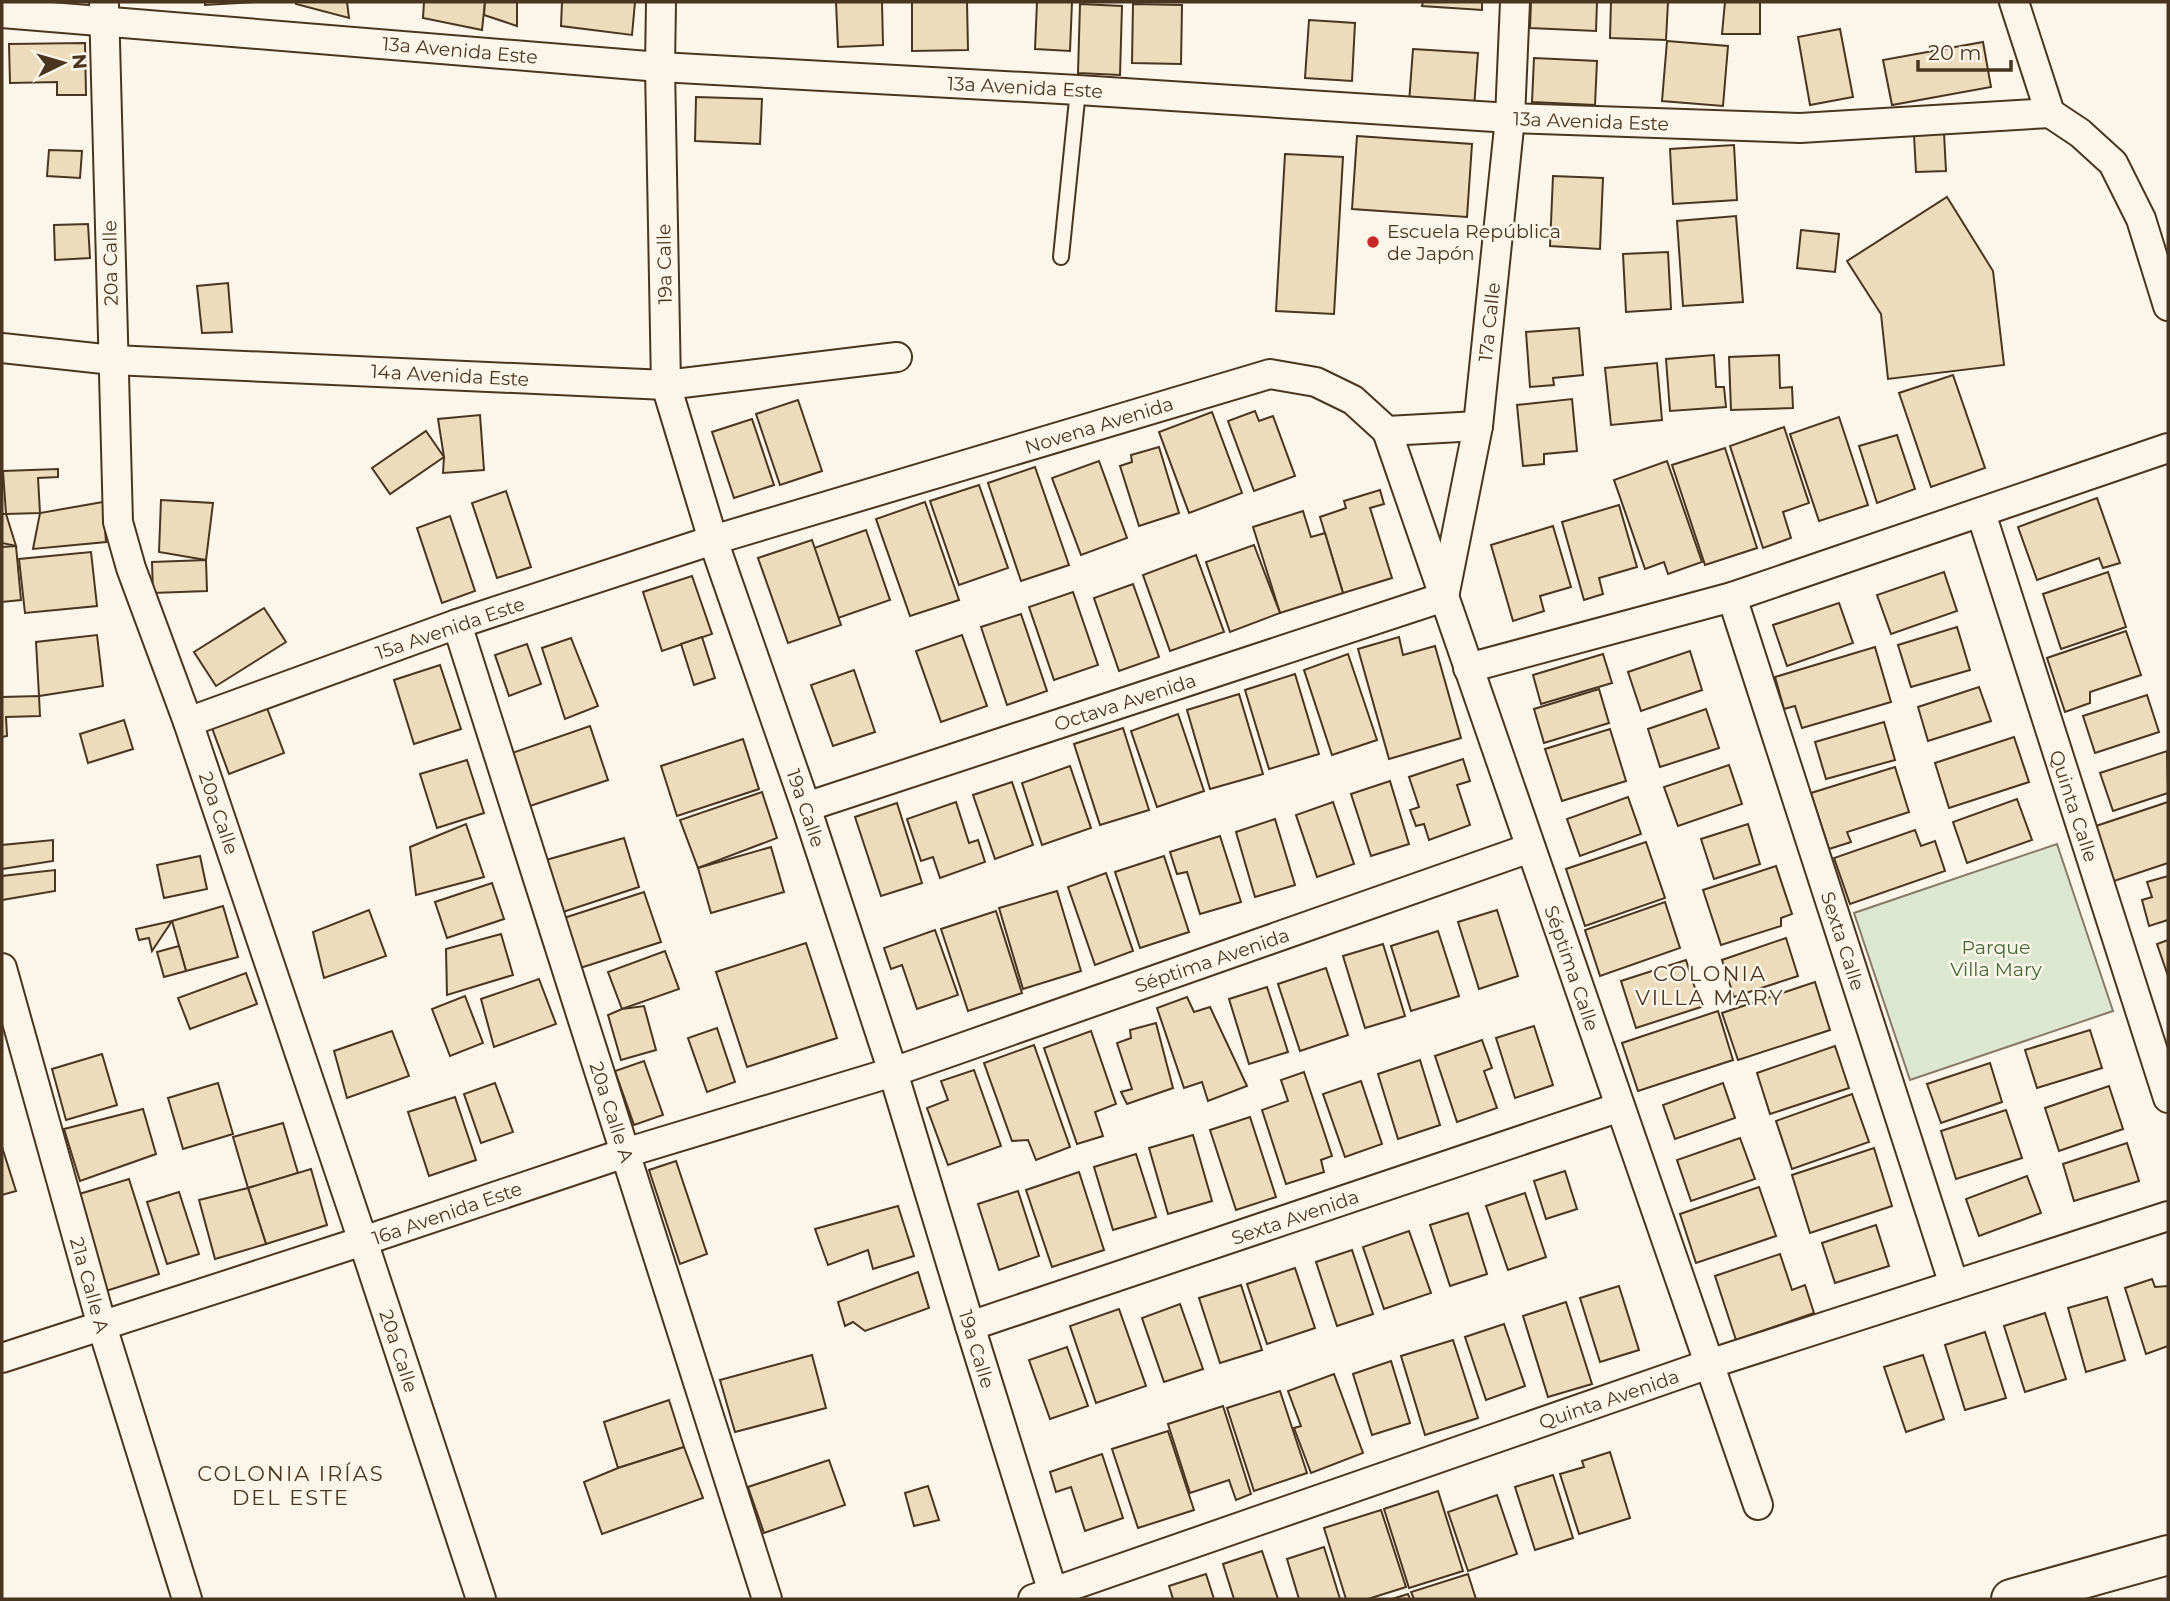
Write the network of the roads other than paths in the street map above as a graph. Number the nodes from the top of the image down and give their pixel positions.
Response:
1 (661, 2) edge
2 (1515, 2) edge
3 (2014, 2) edge
4 (104, 12) edge
5 (2, 13) edge
6 (660, 66) junction
7 (1078, 90) junction
8 (2050, 113) junction
9 (1510, 118) junction
10 (1061, 257) dead end
11 (2168, 306) edge
12 (2, 348) edge
13 (897, 357) dead end
14 (113, 360) junction
15 (666, 385) junction
16 (1478, 426) junction
17 (1387, 431) junction
18 (2168, 448) edge
19 (1981, 513) junction
20 (713, 540) junction
21 (1444, 597) junction
22 (1732, 597) junction
23 (457, 624) junction
24 (1468, 668) junction
25 (188, 722) junction
26 (806, 807) junction
27 (1530, 848) junction
28 (2, 968) edge
29 (894, 1072) junction
30 (2168, 1098) edge
31 (1620, 1107) junction
32 (625, 1153) junction
33 (2168, 1216) edge
34 (363, 1241) junction
35 (1954, 1285) junction
36 (102, 1326) junction
37 (970, 1326) junction
38 (2, 1357) edge
39 (1709, 1364) junction
40 (1758, 1505) dead end
41 (2168, 1555) edge
42 (1047, 1597) edge
43 (187, 1599) edge
44 (481, 1599) edge
45 (767, 1599) edge
46 (2011, 1599) edge

1 - 6 street, 19a Calle
2 - 9 street, 17a Calle
3 - 8 street
4 - 5 street, 13a Avenida Este
4 - 6 street, 13a Avenida Este
4 - 14 street, 20a Calle
6 - 7 street, 13a Avenida Este
6 - 15 street, 19a Calle
7 - 9 street, 13a Avenida Este
7 - 10 lane
8 - 9 street, 13a Avenida Este
8 - 11 street
9 - 16 street, 17a Calle
12 - 14 street, 14a Avenida Este
13 - 15 street, 14a Avenida Este
14 - 15 street, 14a Avenida Este
14 - 25 street, 20a Calle
15 - 20 street, 19a Calle
16 - 17 street
16 - 21 street, 17a Calle
17 - 20 street, Novena Avenida
17 - 21 street, Séptima Calle
18 - 19 street
19 - 22 street
19 - 30 street, Quinta Calle
20 - 23 street, 15a Avenida Este
20 - 26 street, 19a Calle
21 - 24 street, Séptima Calle
21 - 26 street, Octava Avenida
22 - 24 street
22 - 35 street, Sexta Calle
23 - 25 street, 15a Avenida Este
23 - 32 street, 20a Calle A
24 - 27 street, Séptima Calle
25 - 34 street, 20a Calle
26 - 29 street, 19a Calle
27 - 29 street, Séptima Avenida
27 - 31 street, Séptima Calle
28 - 36 street, 21a Calle A
29 - 32 street, 16a Avenida Este
29 - 37 street, 19a Calle
31 - 37 street, Sexta Avenida
31 - 39 street, Séptima Calle
32 - 34 street, 16a Avenida Este
32 - 45 street, 20a Calle A
33 - 35 street, Quinta Avenida
34 - 36 street, 16a Avenida Este
34 - 44 street, 20a Calle
35 - 39 street, Quinta Avenida
36 - 38 street, 16a Avenida Este
36 - 43 street, 21a Calle A
37 - 42 street, 19a Calle
39 - 40 street, Séptima Calle
39 - 42 street, Quinta Avenida
41 - 46 main road

